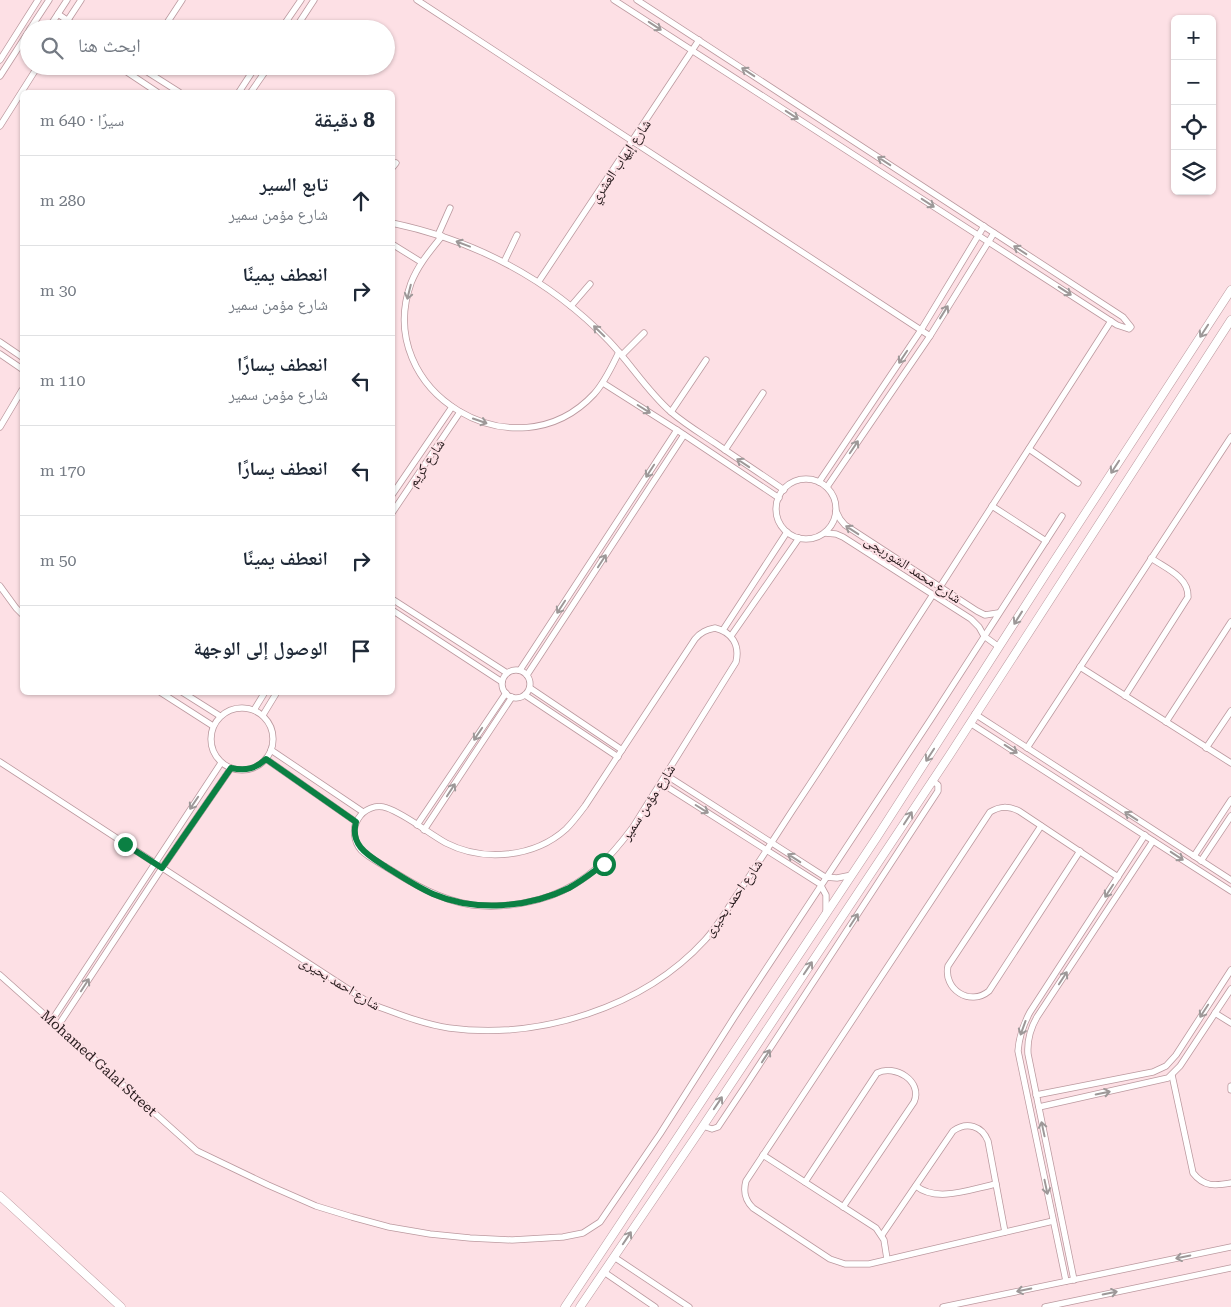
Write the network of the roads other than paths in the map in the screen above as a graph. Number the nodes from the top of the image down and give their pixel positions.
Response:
1 (38, 0) edge
2 (49, 0) edge
3 (67, 0) edge
4 (81, 0) edge
5 (182, 0) edge
6 (300, 0) edge
7 (314, 0) edge
8 (417, 0) edge
9 (614, 0) edge
10 (637, 0) edge
11 (58, 14) junction
12 (25, 20) edge
13 (36, 20) edge
14 (54, 20) edge
15 (67, 20) edge
16 (69, 20) edge
17 (169, 20) edge
18 (287, 20) edge
19 (301, 20) edge
20 (20, 28) edge
21 (699, 40) junction
22 (20, 45) edge
23 (693, 51) junction
24 (0, 60) edge
25 (32, 75) edge
26 (132, 75) edge
27 (152, 75) edge
28 (250, 75) edge
29 (263, 75) edge
30 (0, 76) edge
31 (23, 90) edge
32 (155, 90) edge
33 (176, 90) edge
34 (240, 90) edge
35 (253, 90) edge
36 (20, 94) edge
37 (0, 126) edge
38 (633, 141) junction
39 (450, 208) dead end
40 (395, 224) edge
41 (984, 226) junction
42 (994, 233) junction
43 (517, 235) dead end
44 (440, 236) junction
45 (978, 236) junction
46 (988, 242) junction
47 (395, 246) edge
48 (421, 262) junction
49 (504, 262) junction
50 (539, 281) junction
51 (590, 284) dead end
52 (1231, 290) edge
53 (571, 306) junction
54 (1231, 320) edge
55 (1111, 322) junction
56 (921, 330) junction
57 (644, 333) dead end
58 (930, 336) junction
59 (0, 342) edge
60 (621, 353) junction
61 (0, 354) edge
62 (20, 356) edge
63 (706, 360) dead end
64 (20, 368) edge
65 (603, 383) junction
66 (20, 393) edge
67 (763, 393) dead end
68 (1159, 399) junction
69 (452, 407) junction
70 (1173, 408) junction
71 (460, 412) junction
72 (671, 412) junction
73 (0, 427) edge
74 (677, 430) junction
75 (684, 435) junction
76 (1231, 437) edge
77 (1029, 449) junction
78 (423, 450) junction
79 (725, 450) junction
80 (431, 455) junction
81 (820, 482) junction
82 (1078, 483) dead end
83 (827, 487) junction
84 (784, 490) junction
85 (395, 491) edge
86 (779, 498) junction
87 (992, 506) junction
88 (395, 509) edge
89 (836, 511) junction
90 (1062, 516) dead end
91 (787, 532) junction
92 (824, 533) junction
93 (799, 538) junction
94 (1046, 541) junction
95 (1151, 558) junction
96 (0, 586) edge
97 (940, 587) junction
98 (932, 596) junction
99 (1030, 598) junction
100 (395, 601) edge
101 (1044, 607) junction
102 (20, 612) edge
103 (395, 612) edge
104 (998, 613) junction
105 (1231, 622) edge
106 (722, 630) junction
107 (732, 636) junction
108 (984, 636) junction
109 (999, 647) junction
110 (1080, 667) junction
111 (520, 670) junction
112 (507, 673) junction
113 (527, 675) junction
114 (502, 682) junction
115 (530, 688) junction
116 (506, 693) junction
117 (165, 695) edge
118 (187, 695) edge
119 (263, 695) edge
120 (275, 695) edge
121 (525, 695) junction
122 (1125, 696) junction
123 (512, 697) junction
124 (254, 710) junction
125 (1231, 711) edge
126 (975, 714) junction
127 (263, 715) junction
128 (220, 716) junction
129 (1166, 722) junction
130 (970, 723) junction
131 (213, 726) junction
132 (1027, 748) junction
133 (1206, 748) junction
134 (271, 750) junction
135 (622, 750) junction
136 (618, 757) junction
137 (266, 759) junction
138 (0, 762) edge
139 (221, 763) junction
140 (1231, 763) edge
141 (231, 768) junction
142 (666, 775) junction
143 (932, 780) junction
144 (661, 783) junction
145 (1231, 800) edge
146 (363, 812) junction
147 (1230, 818) edge
148 (356, 822) junction
149 (417, 826) junction
150 (1041, 826) junction
151 (424, 830) junction
152 (1145, 835) junction
153 (877, 837) junction
154 (1154, 841) junction
155 (771, 843) junction
156 (889, 846) junction
157 (766, 850) junction
158 (1080, 852) junction
159 (1194, 856) junction
160 (1201, 861) junction
161 (154, 863) junction
162 (162, 868) junction
163 (852, 874) junction
164 (825, 877) junction
165 (1118, 877) junction
166 (1231, 880) edge
167 (820, 884) junction
168 (1231, 891) edge
169 (826, 914) junction
170 (1231, 970) edge
171 (0, 975) edge
172 (1231, 989) edge
173 (1215, 1013) junction
174 (52, 1020) junction
175 (1231, 1023) edge
176 (58, 1026) junction
177 (731, 1056) junction
178 (744, 1064) junction
179 (1172, 1075) junction
180 (1231, 1086) edge
181 (1231, 1090) edge
182 (1036, 1096) junction
183 (1039, 1106) junction
184 (703, 1126) junction
185 (763, 1155) junction
186 (805, 1182) junction
187 (1231, 1183) edge
188 (996, 1184) junction
189 (646, 1185) junction
190 (916, 1186) junction
191 (658, 1192) junction
192 (0, 1196) edge
193 (843, 1207) junction
194 (1053, 1221) junction
195 (1005, 1232) junction
196 (882, 1235) junction
197 (1231, 1247) edge
198 (614, 1257) junction
199 (887, 1259) junction
200 (1231, 1268) edge
201 (604, 1272) junction
202 (1074, 1280) junction
203 (1066, 1281) junction
204 (121, 1307) edge
205 (565, 1307) edge
206 (580, 1307) edge
207 (654, 1307) edge
208 (689, 1307) edge
209 (943, 1307) edge
210 (1045, 1307) edge

1 - 12 street
2 - 13 street
3 - 11 street
4 - 16 street
5 - 17 street
6 - 18 street
7 - 19 street
8 - 38 street
9 -> 23 street
10 - 21 street
11 - 14 street
11 - 15 street
20 - 24 street
21 - 23 street, شارع إيهاب العشري
41 -> 21 street
22 - 30 street
23 - 38 street, شارع إيهاب العشري
23 -> 45 street
25 - 31 street
26 - 32 street
27 - 33 street
28 - 34 street
29 - 35 street
36 - 37 street
38 - 50 street, شارع إيهاب العشري
38 - 56 street
39 - 44 street
40 - 44 street
41 - 42 street
41 - 45 street
42 - 46 street
55 -> 42 street
43 - 49 street
44 - 48 street
49 -> 44 street
45 - 46 street
45 - 56 street
46 -> 55 street
58 -> 46 street
47 - 48 street
48 -> 69 street
49 - 50 street
50 - 53 street
51 - 53 street
52 -> 68 street
60 -> 53 street
54 - 70 street
55 - 77 street
56 - 58 street
56 -> 81 street
57 - 60 street
83 -> 58 street
59 - 62 street
60 - 65 street
60 - 72 street
61 - 64 street
63 - 72 street
71 -> 65 street
65 -> 74 street
66 - 73 street
67 - 79 street
68 - 70 street
68 -> 99 street
69 - 71 street
69 - 78 street, شارع كريم
70 - 101 street
71 - 80 street, شارع كريم
72 - 79 street
74 - 75 street
74 -> 111 street
75 - 86 street
113 -> 75 street
76 - 95 street
77 - 82 street
77 - 87 street
78 - 80 street
78 - 85 street, شارع كريم
84 -> 79 street
80 - 88 street, شارع كريم
81 - 83 street
81 - 84 street
83 - 89 street
84 - 86 street
86 - 91 street
87 - 94 street
87 - 97 street
89 - 92 street
97 -> 89 street, شارع محمد الشوربجى
90 - 94 street, Mohamed Galal Street
91 - 93 street
91 - 106 street
92 - 93 street
92 - 98 street, شارع محمد الشوربجى
93 - 107 street
94 - 104 street, Mohamed Galal Street
95 - 110 street
95 - 122 street
96 - 102 street
97 - 104 street, شارع محمد الشوربجى
98 - 108 street, شارع محمد الشوربجى
98 - 155 street, شارع احمد بحيرى
99 - 101 street
99 -> 109 street
100 - 112 street
101 - 126 street
103 - 114 street
104 - 108 street, Mohamed Galal Street
105 - 129 street
106 - 107 street
106 - 135 street
107 - 142 street, شارع مؤمن سمير
108 - 109 street, شارع محمد الشوربجى
108 - 164 street, Mohamed Galal Street
109 -> 153 street
110 - 122 street
110 - 132 street
111 - 112 street
111 - 113 street
112 - 114 street
113 - 115 street
114 - 116 street
115 - 121 street
115 - 135 street
116 - 123 street
116 -> 149 street
117 - 131 street
118 - 128 street
119 - 124 street
120 - 127 street
121 - 123 street
121 - 136 street
122 - 129 street
151 -> 123 street
124 - 127 street
124 - 128 street
125 - 133 street
126 - 130 street
126 - 132 street
127 - 134 street
128 - 131 street
129 - 133 street
130 - 143 street
130 -> 152 street
131 - 139 street
159 -> 132 street
133 - 140 street
134 - 137 street
134 - 146 street
135 - 136 street
136 - 151 street
137 - 141 street
137 - 148 street
138 - 161 street, شارع احمد بحيرى
139 - 141 street
139 -> 161 street
141 - 162 street
142 - 144 street, شارع مؤمن سمير
142 - 155 street
156 -> 143 street
184 -> 143 street
144 - 148 street, شارع مؤمن سمير
144 -> 157 street
145 - 159 street
146 - 148 street
146 - 149 street
147 - 160 street
149 - 151 street
150 - 158 street
150 - 158 street
150 - 185 street
152 - 154 street
152 - 165 street
153 - 156 street
153 - 163 street
154 -> 168 street
182 -> 154 street
155 - 157 street, شارع احمد بحيرى
164 -> 155 street
178 -> 156 street
157 - 162 street, شارع احمد بحيرى
157 - 167 street
158 - 165 street
159 - 160 street
160 - 166 street
161 - 162 street, شارع احمد بحيرى
161 - 174 street
176 -> 162 street
163 - 164 street
163 - 169 street
164 - 167 street, Mohamed Galal Street
165 -> 194 street
167 - 169 street
167 - 176 street, Mohamed Galal Street
169 - 177 street
170 -> 182 street
171 - 174 street, Mohamed Galal Street
172 - 173 street
173 - 175 street
173 - 179 street
174 - 176 street, Mohamed Galal Street
177 - 178 street
177 - 189 street
184 -> 178 street
183 -> 179 street
179 - 187 street
180 - 181 street
182 - 183 street
202 -> 183 street
184 - 191 street
185 - 186 street
185 - 199 street
186 - 193 street
186 - 193 street
188 - 190 street
188 - 190 street
188 - 195 street
189 - 191 street
189 - 205 street
190 - 196 street
198 -> 191 street
192 - 204 street
193 - 196 street
194 - 195 street
194 - 203 street
195 - 199 street
196 - 199 street
197 -> 202 street
198 - 201 street
198 - 208 street
210 -> 200 street
201 - 206 street
201 - 207 street
202 - 203 street
203 -> 209 street

